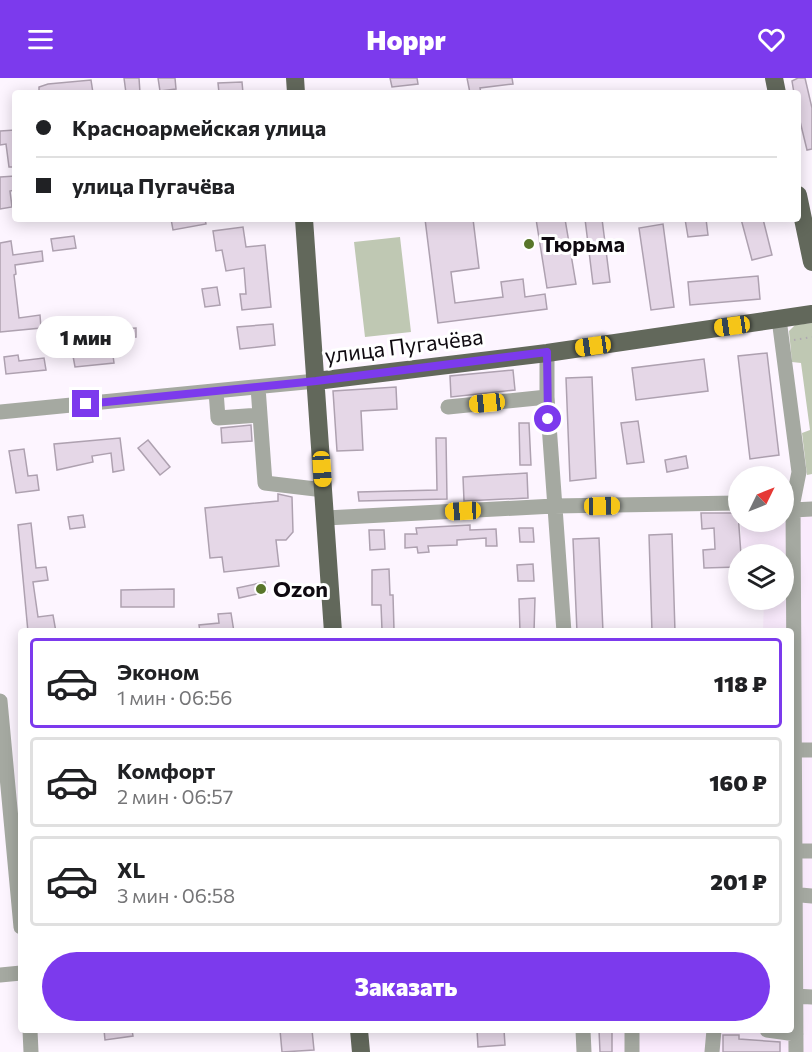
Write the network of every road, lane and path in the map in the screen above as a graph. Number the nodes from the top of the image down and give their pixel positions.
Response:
1 (801, 209) edge
2 (304, 222) edge
3 (812, 262) edge
4 (812, 314) edge
5 (778, 319) junction
6 (812, 337) edge
7 (790, 340) dead end
8 (547, 352) junction
9 (316, 381) junction
10 (258, 387) junction
11 (216, 391) junction
12 (547, 397) junction
13 (447, 407) dead end
14 (0, 412) edge
15 (260, 415) junction
16 (324, 490) junction
17 (796, 499) edge
18 (728, 503) edge
19 (554, 506) junction
20 (812, 509) edge
21 (326, 518) junction
22 (333, 628) edge
23 (564, 628) edge
24 (794, 666) edge
25 (0, 701) edge
26 (794, 750) edge
27 (812, 750) edge
28 (11, 804) edge
29 (794, 843) edge
30 (812, 851) edge
31 (18, 890) edge
32 (794, 894) edge
33 (812, 896) edge
34 (794, 970) edge
35 (18, 973) edge
36 (0, 975) edge
37 (795, 996) junction
38 (812, 997) edge
39 (30, 1033) edge
40 (359, 1033) edge
41 (583, 1033) edge
42 (632, 1033) edge
43 (714, 1033) edge
44 (789, 1033) edge
45 (796, 1034) junction
46 (32, 1052) edge
47 (361, 1052) edge
48 (584, 1052) edge
49 (632, 1052) edge
50 (712, 1052) edge
51 (796, 1052) edge

1 - 3 main road
2 - 9 main road
4 - 5 main road, улица Пугачёва
5 - 8 main road, улица Пугачёва
5 - 17 street
6 - 7 path
8 - 9 main road, улица Пугачёва
8 - 12 street
9 - 10 street, улица Пугачёва
9 - 16 main road
10 - 11 street, улица Пугачёва
10 - 15 street
11 - 14 street, улица Пугачёва
11 - 15 street
12 - 13 street
12 - 19 street
15 - 16 street
16 - 21 main road
17 - 20 street
17 - 24 street
18 - 19 street
19 - 21 street
19 - 23 street
21 - 22 main road
25 - 28 street
26 - 27 street
28 - 31 street
29 - 30 street
32 - 33 street
34 - 37 street
35 - 36 street
37 - 38 street
37 - 45 street
39 - 46 street
40 - 47 main road
41 - 48 street
42 - 49 street
43 - 50 street
44 - 45 street
45 - 51 street

